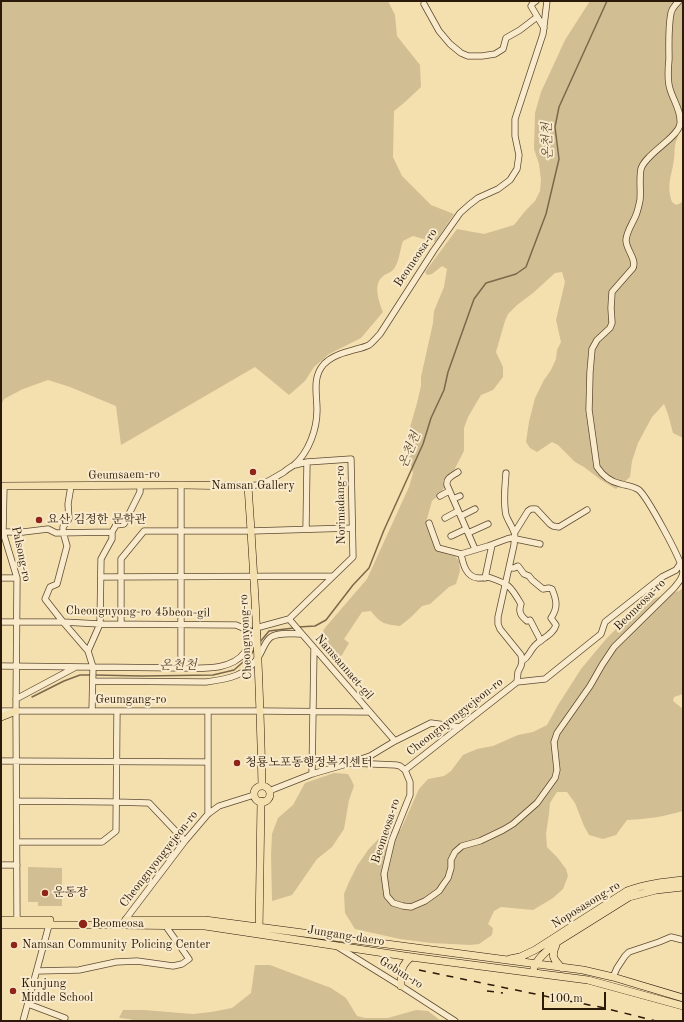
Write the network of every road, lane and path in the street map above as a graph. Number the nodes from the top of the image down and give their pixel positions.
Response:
1 (536, 1) edge
2 (547, 1) edge
3 (679, 1) edge
4 (424, 4) dead end
5 (538, 18) junction
6 (544, 29) junction
7 (307, 462) junction
8 (294, 465) junction
9 (458, 472) dead end
10 (506, 473) dead end
11 (181, 485) junction
12 (2, 486) edge
13 (71, 486) junction
14 (140, 486) junction
15 (248, 486) junction
16 (449, 491) junction
17 (440, 496) dead end
18 (460, 496) dead end
19 (453, 499) junction
20 (475, 509) dead end
21 (587, 510) dead end
22 (460, 513) junction
23 (445, 518) dead end
24 (429, 523) dead end
25 (488, 524) dead end
26 (352, 528) junction
27 (306, 529) junction
28 (181, 531) junction
29 (251, 531) junction
30 (467, 531) junction
31 (2, 532) edge
32 (63, 532) junction
33 (112, 532) junction
34 (515, 532) junction
35 (451, 536) dead end
36 (514, 539) junction
37 (540, 544) dead end
38 (492, 545) junction
39 (475, 550) junction
40 (461, 554) junction
41 (680, 564) junction
42 (509, 568) junction
43 (181, 576) junction
44 (254, 576) junction
45 (333, 576) junction
46 (101, 577) junction
47 (121, 577) junction
48 (1, 578) edge
49 (17, 578) junction
50 (485, 578) junction
51 (505, 583) junction
52 (289, 619) junction
53 (1, 622) edge
54 (17, 622) junction
55 (63, 622) junction
56 (100, 624) junction
57 (121, 624) junction
58 (181, 624) junction
59 (257, 631) junction
60 (301, 634) junction
61 (541, 641) junction
62 (314, 648) junction
63 (88, 651) junction
64 (258, 658) junction
65 (522, 661) junction
66 (1, 666) edge
67 (17, 666) junction
68 (75, 667) junction
69 (181, 668) junction
70 (93, 669) junction
71 (93, 680) junction
72 (516, 682) junction
73 (16, 699) junction
74 (1, 711) edge
75 (16, 711) junction
76 (92, 711) junction
77 (117, 711) junction
78 (208, 711) junction
79 (261, 711) junction
80 (313, 711) junction
81 (369, 712) junction
82 (1, 717) edge
83 (460, 727) junction
84 (395, 741) junction
85 (1, 761) edge
86 (16, 761) junction
87 (116, 762) junction
88 (208, 762) junction
89 (350, 763) junction
90 (405, 770) junction
91 (312, 774) junction
92 (262, 786) junction
93 (269, 791) junction
94 (254, 795) junction
95 (17, 801) junction
96 (116, 802) junction
97 (261, 802) junction
98 (208, 814) junction
99 (185, 841) junction
100 (17, 842) junction
101 (1, 865) edge
102 (17, 865) junction
103 (683, 880) edge
104 (683, 887) edge
105 (1, 920) edge
106 (125, 920) junction
107 (17, 923) junction
108 (1, 925) edge
109 (49, 925) junction
110 (165, 925) junction
111 (258, 931) junction
112 (683, 940) edge
113 (557, 942) junction
114 (334, 944) junction
115 (411, 957) junction
116 (504, 960) junction
117 (535, 965) junction
118 (562, 968) junction
119 (37, 971) junction
120 (532, 972) junction
121 (613, 977) junction
122 (401, 986) junction
123 (683, 998) edge
124 (28, 1004) junction
125 (683, 1006) edge
126 (65, 1018) dead end
127 (23, 1021) edge
128 (455, 1021) edge

1 - 5 street
2 - 6 street, Beomeosa-ro
3 - 41 street, Beomeosa-ro
4 - 5 street
5 - 6 street
6 - 8 street, Beomeosa-ro
7 - 8 street, Norimadang-ro
7 - 26 street, Norimadang-ro
7 - 27 street
8 - 15 street, Beomeosa-ro
9 - 16 street
10 - 34 street
11 - 14 main road, Geumsaem-ro
11 - 15 main road, Geumsaem-ro
11 - 28 street
12 - 13 main road, Geumsaem-ro
12 - 31 street, Palsong-ro
13 - 14 main road, Geumsaem-ro
13 - 32 street
14 - 33 street
15 - 29 main road, Cheongnyong-ro
16 - 17 street
16 - 19 street
18 - 19 street
19 - 22 street
20 - 22 street
21 - 34 street
22 - 23 street
22 - 30 street
24 - 40 street
25 - 30 street
26 - 27 street
26 - 45 street, Norimadang-ro
27 - 29 street
28 - 29 street
28 - 43 street
28 - 47 street
29 - 44 main road, Cheongnyong-ro
30 - 35 street
30 - 39 street
31 - 32 street
31 - 49 street, Palsong-ro
32 - 33 street
32 - 55 street
33 - 46 street
34 - 36 street
36 - 37 street
36 - 38 street
36 - 42 street
38 - 39 street
38 - 50 street
39 - 40 street
40 - 50 street
41 - 72 street, Cheongnyongyejeon-ro
41 - 90 street, Beomeosa-ro
42 - 51 street
42 - 61 street
43 - 44 street
43 - 47 street
43 - 58 street
44 - 45 street
44 - 59 main road, Cheongnyong-ro
45 - 52 street, Norimadang-ro
46 - 47 street
46 - 56 street
47 - 57 street
48 - 49 street
49 - 54 street, Palsong-ro
50 - 51 street
51 - 61 street
51 - 65 street
52 - 59 street, Norimadang-ro
52 - 60 street
53 - 54 street, Cheongnyong-ro 45beon-gil
54 - 55 street, Cheongnyong-ro 45beon-gil
54 - 67 street, Palsong-ro
55 - 56 street, Cheongnyong-ro 45beon-gil
55 - 63 street
56 - 57 street, Cheongnyong-ro 45beon-gil
56 - 63 street
57 - 58 street, Cheongnyong-ro 45beon-gil
58 - 59 street, Cheongnyong-ro 45beon-gil
58 - 69 street
59 - 64 main road, Cheongnyong-ro
59 - 69 street
60 - 62 street, Namsannaet-gil
60 - 64 street, Namsannaet-gil
61 - 65 street
62 - 80 street
62 - 81 street, Namsannaet-gil
63 - 70 street
64 - 71 street, Namsannaet-gil
64 - 79 main road, Cheongnyong-ro
65 - 72 street, Cheongnyongyejeon-ro
66 - 67 street
67 - 68 street
67 - 73 street, Palsong-ro
68 - 70 street
68 - 73 street
69 - 70 street
70 - 71 street
71 - 76 street
72 - 83 street, Cheongnyongyejeon-ro
73 - 75 street, Palsong-ro
74 - 75 street, Geumgang-ro
75 - 76 street, Geumgang-ro
75 - 82 main road
75 - 86 street, Palsong-ro
76 - 77 street, Geumgang-ro
77 - 78 street, Geumgang-ro
77 - 87 street
78 - 79 street, Geumgang-ro
78 - 88 street
79 - 80 street, Geumgang-ro
79 - 92 main road, Cheongnyong-ro
80 - 81 street, Geumgang-ro
80 - 91 street
81 - 84 street, Namsannaet-gil
83 - 84 street
83 - 90 street, Cheongnyongyejeon-ro
84 - 89 street
85 - 86 street
86 - 87 street
86 - 95 street, Palsong-ro
87 - 88 street
87 - 96 street
88 - 98 street
89 - 90 street, Cheongnyongyejeon-ro
89 - 91 street, Cheongnyongyejeon-ro
91 - 93 street, Cheongnyongyejeon-ro
92 - 93 main road
92 - 94 main road
93 - 97 main road
94 - 97 main road
94 - 98 street, Cheongnyongyejeon-ro
95 - 96 street
95 - 100 street, Palsong-ro
96 - 99 street
96 - 100 street
97 - 111 main road
98 - 99 street, Cheongnyongyejeon-ro
99 - 106 street, Cheongnyongyejeon-ro
100 - 102 street, Palsong-ro
101 - 102 street
102 - 107 street, Palsong-ro
103 - 116 main road, Noposasong-ro
104 - 113 main road, Noposasong-ro
105 - 107 main road, Jungang-daero
106 - 107 main road, Jungang-daero
106 - 111 main road, Jungang-daero
107 - 108 main road, Jungang-daero
107 - 109 main road, Jungang-daero
109 - 110 main road, Jungang-daero
109 - 119 street
110 - 111 main road, Jungang-daero
110 - 119 street
111 - 114 main road, Jungang-daero
111 - 116 main road, Jungang-daero
112 - 121 street
113 - 117 main road, Noposasong-ro
113 - 118 main road
114 - 115 main road, Jungang-daero
114 - 122 street, Gobun-ro
115 - 120 main road, Jungang-daero
115 - 122 main road
116 - 117 main road, Jungang-daero
117 - 118 main road, Jungang-daero
117 - 120 main road, Noposasong-ro
118 - 121 main road, Jungang-daero
119 - 124 street
120 - 125 main road, Jungang-daero
121 - 123 main road, Jungang-daero
122 - 128 street, Gobun-ro
124 - 126 street
124 - 127 street

